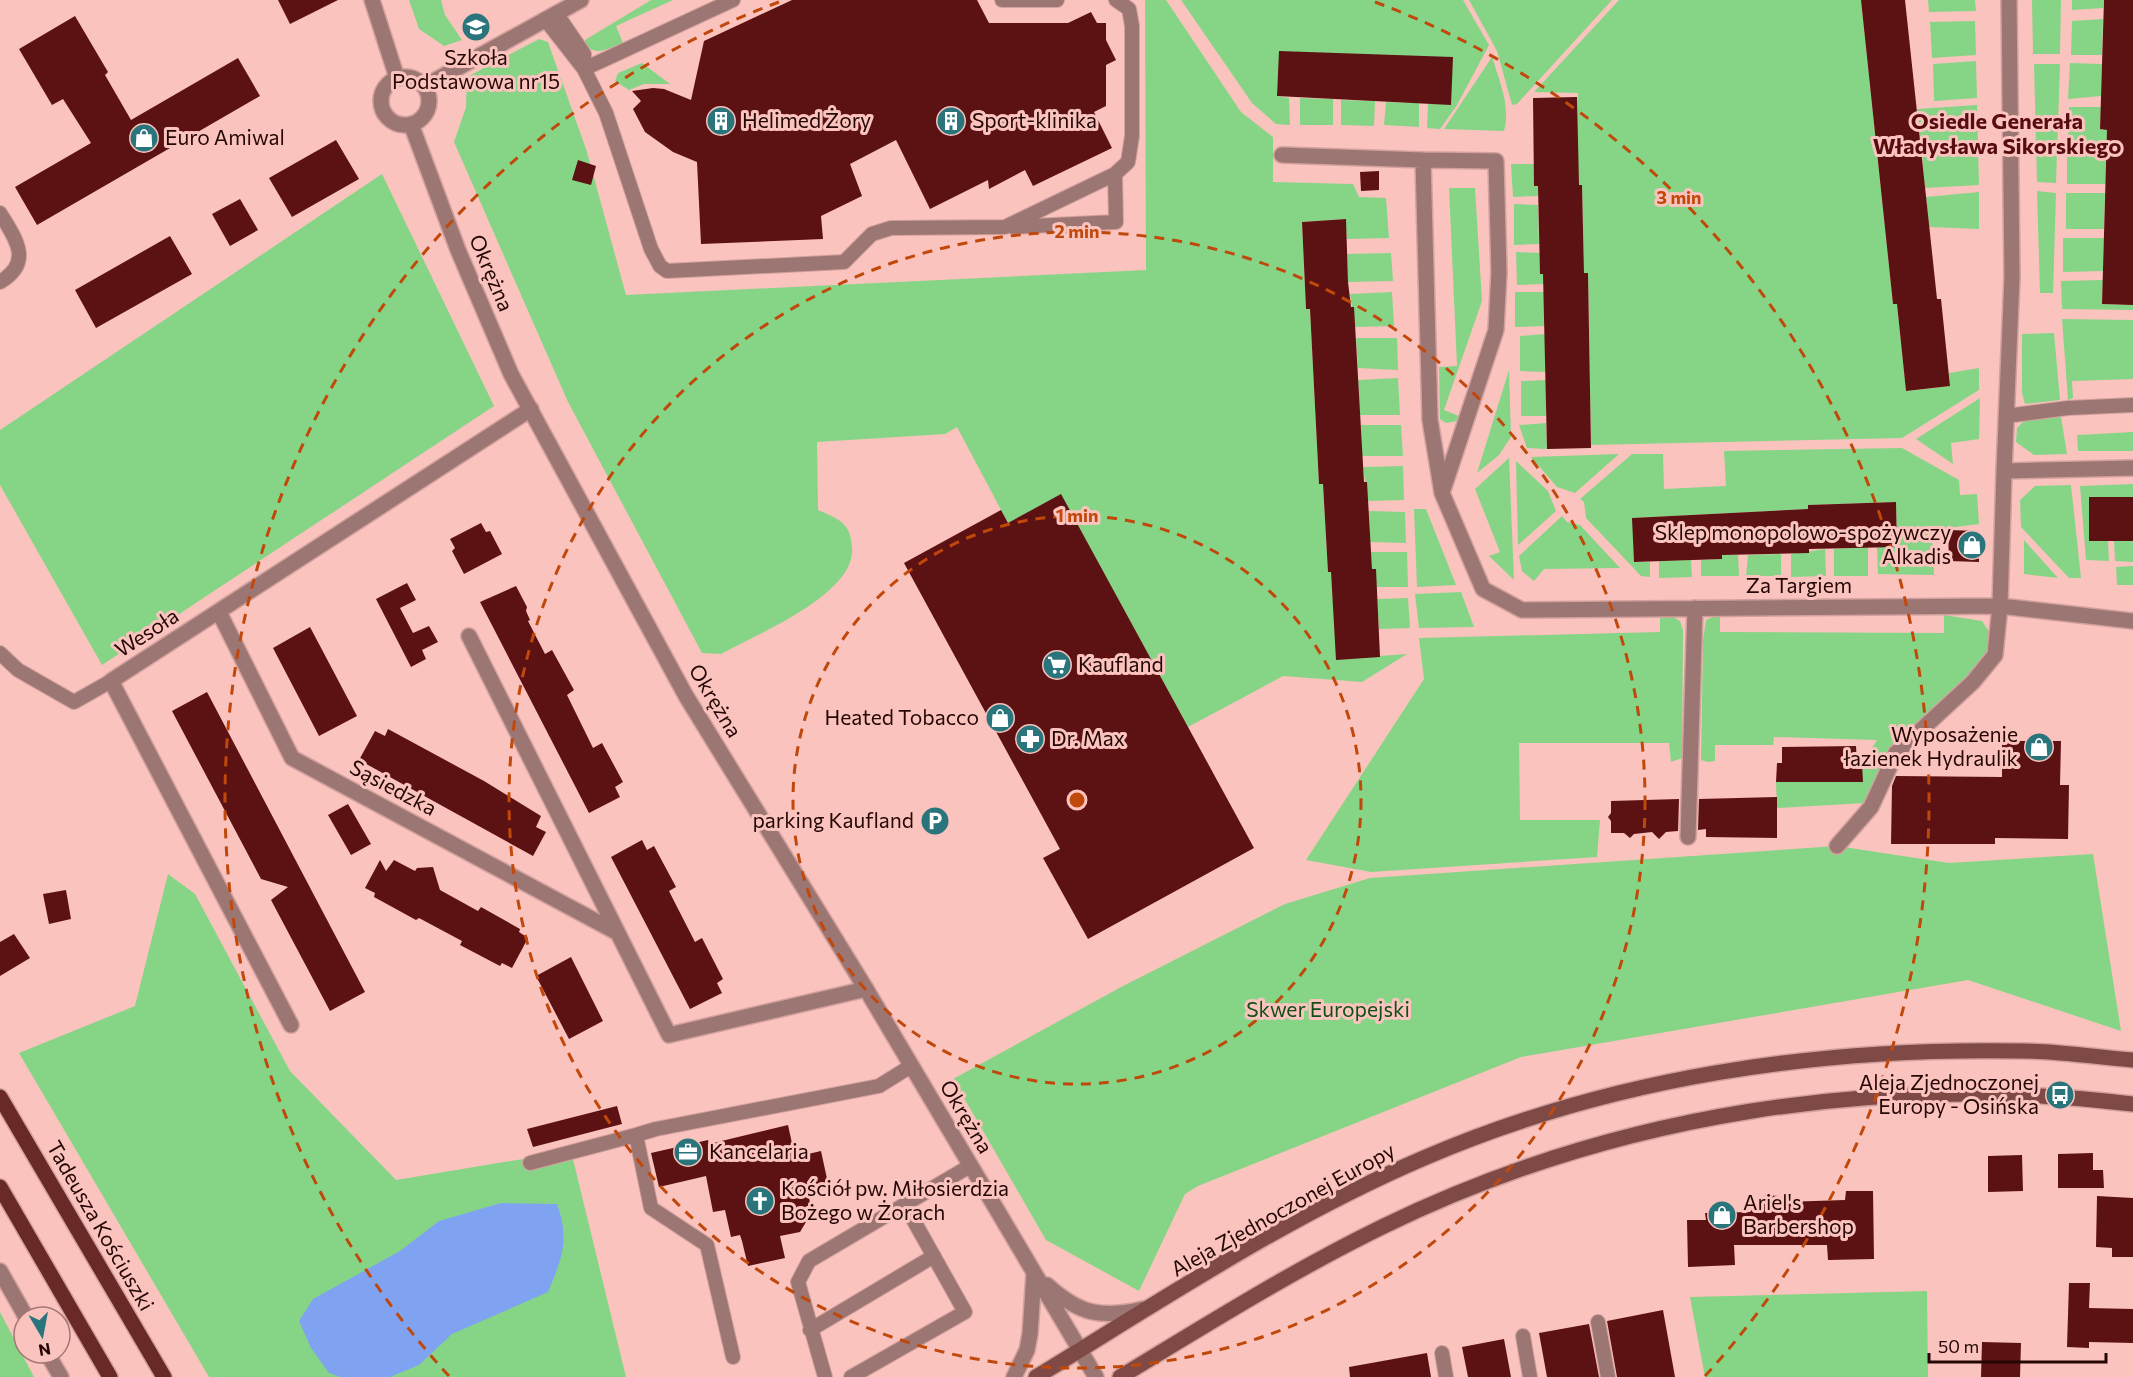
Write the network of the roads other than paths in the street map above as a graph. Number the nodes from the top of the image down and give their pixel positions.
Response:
1 (372, 0) edge
2 (733, 0) edge
3 (1002, 0) edge
4 (1057, 0) edge
5 (1116, 0) edge
6 (2009, 0) edge
7 (563, 8) edge
8 (584, 69) junction
9 (396, 78) junction
10 (424, 86) junction
11 (411, 124) junction
12 (1282, 155) dead end
13 (1423, 160) junction
14 (1115, 174) junction
15 (0, 213) edge
16 (1005, 227) junction
17 (0, 282) edge
18 (2133, 405) edge
19 (531, 409) junction
20 (2006, 416) junction
21 (2133, 468) edge
22 (2004, 471) junction
23 (1442, 493) junction
24 (2000, 606) junction
25 (1695, 608) junction
26 (219, 612) junction
27 (2133, 621) edge
28 (469, 636) dead end
29 (0, 653) edge
30 (111, 681) junction
31 (1688, 837) dead end
32 (1837, 846) dead end
33 (618, 933) junction
34 (866, 990) junction
35 (291, 1025) dead end
36 (2133, 1060) edge
37 (911, 1066) junction
38 (0, 1097) edge
39 (2133, 1104) edge
40 (636, 1136) junction
41 (530, 1163) dead end
42 (970, 1166) junction
43 (0, 1187) edge
44 (905, 1205) junction
45 (934, 1256) junction
46 (0, 1271) edge
47 (1034, 1273) junction
48 (19, 1305) edge
49 (1152, 1307) junction
50 (1598, 1322) dead end
51 (810, 1330) junction
52 (1523, 1336) dead end
53 (1079, 1350) junction
54 (1442, 1353) dead end
55 (734, 1357) dead end
56 (110, 1377) edge
57 (164, 1377) edge
58 (825, 1377) edge
59 (851, 1377) edge
60 (1014, 1377) edge
61 (1036, 1377) edge
62 (1096, 1377) edge
63 (1120, 1377) edge
64 (1446, 1377) edge
65 (1530, 1377) edge
66 (1608, 1377) edge

1 - 9 street
2 - 8 lane
3 - 4 lane
5 - 14 lane
6 - 20 street
7 - 8 lane
7 - 10 street
8 - 16 lane
9 - 10 street
9 - 11 street
10 - 11 street
11 - 19 street, Okrężna
12 - 13 street
13 - 23 street, Za Targiem
13 - 23 street
14 - 16 lane
14 - 16 lane
15 - 17 lane
18 - 20 lane
19 - 26 street, Wesoła
19 - 34 street, Okrężna
20 - 22 street
21 - 22 street
22 - 24 street
23 - 25 street, Za Targiem
24 - 25 street, Za Targiem
24 - 27 street, Za Targiem
24 - 32 street
25 - 31 street
26 - 30 street, Wesoła
26 - 33 street, Sąsiedzka
28 - 33 street
29 - 30 lane
30 - 35 street, Wesoła
33 - 34 street
34 - 37 street, Okrężna
36 - 49 main road, Aleja Zjednoczonej Europy
37 - 40 lane
37 - 42 street, Okrężna
38 - 57 main road, Tadeusza Kościuszki
39 - 63 main road
40 - 41 lane
40 - 55 lane
42 - 44 lane
42 - 47 street, Okrężna
43 - 56 main road
44 - 45 lane
44 - 51 lane
45 - 51 lane
45 - 59 lane
46 - 48 street
47 - 49 street, Okrężna
47 - 53 street, Okrężna
47 - 60 street
49 - 53 main road, Aleja Zjednoczonej Europy
50 - 66 lane
51 - 58 lane
52 - 65 lane
53 - 61 main road, Aleja Zjednoczonej Europy
53 - 62 street, Okrężna
54 - 64 lane

